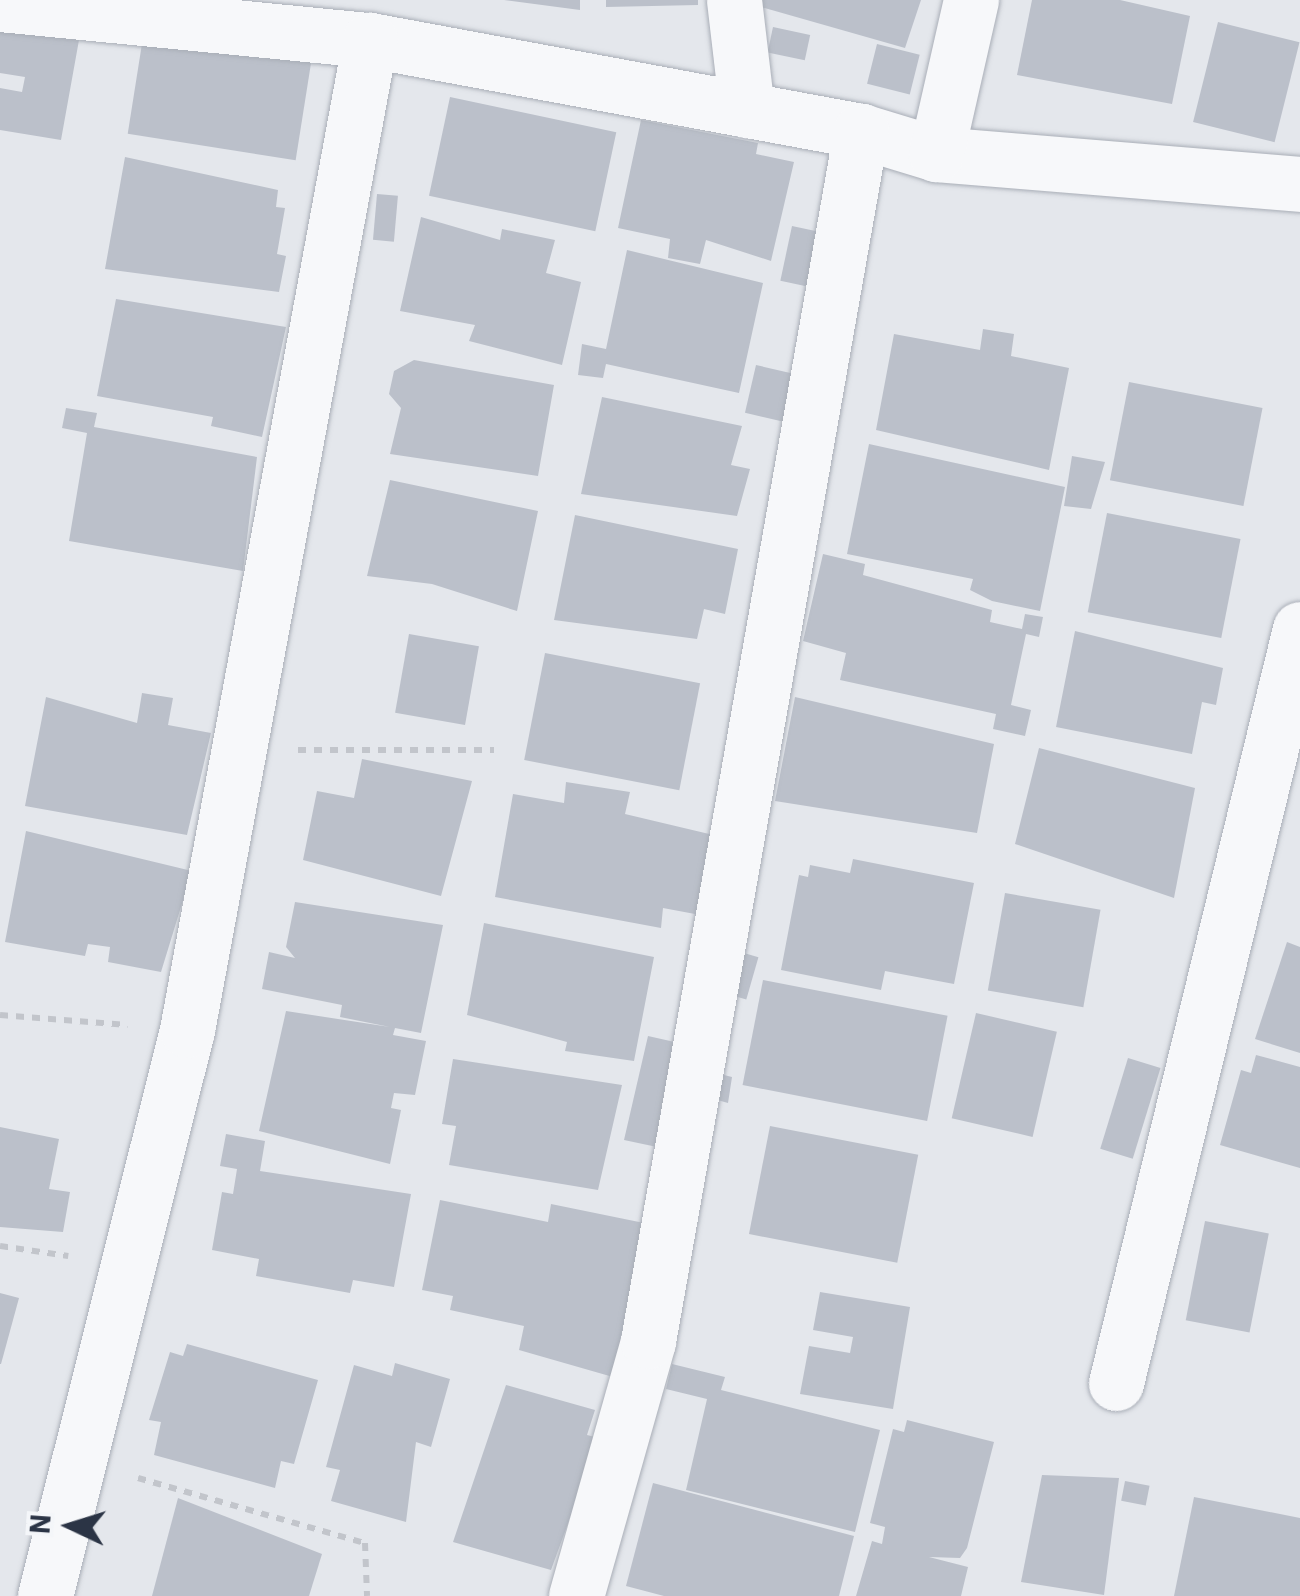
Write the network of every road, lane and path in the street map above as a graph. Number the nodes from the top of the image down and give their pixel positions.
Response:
1 (734, 0) edge
2 (971, 0) edge
3 (0, 4) edge
4 (370, 40) junction
5 (747, 110) junction
6 (862, 131) junction
7 (936, 154) junction
8 (1300, 184) edge
9 (1300, 629) edge
10 (494, 750) dead end
11 (232, 752) junction
12 (0, 1015) edge
13 (187, 1030) junction
14 (1116, 1383) dead end
15 (78, 1466) junction
16 (45, 1596) edge
17 (367, 1596) edge
18 (576, 1596) edge

1 - 5 street
2 - 7 street
3 - 4 street
4 - 5 street
4 - 11 street
5 - 6 street
6 - 7 street
6 - 18 street
7 - 8 street
9 - 14 street
10 - 11 path
11 - 13 street
12 - 13 path
13 - 15 street
15 - 16 street
15 - 17 path

